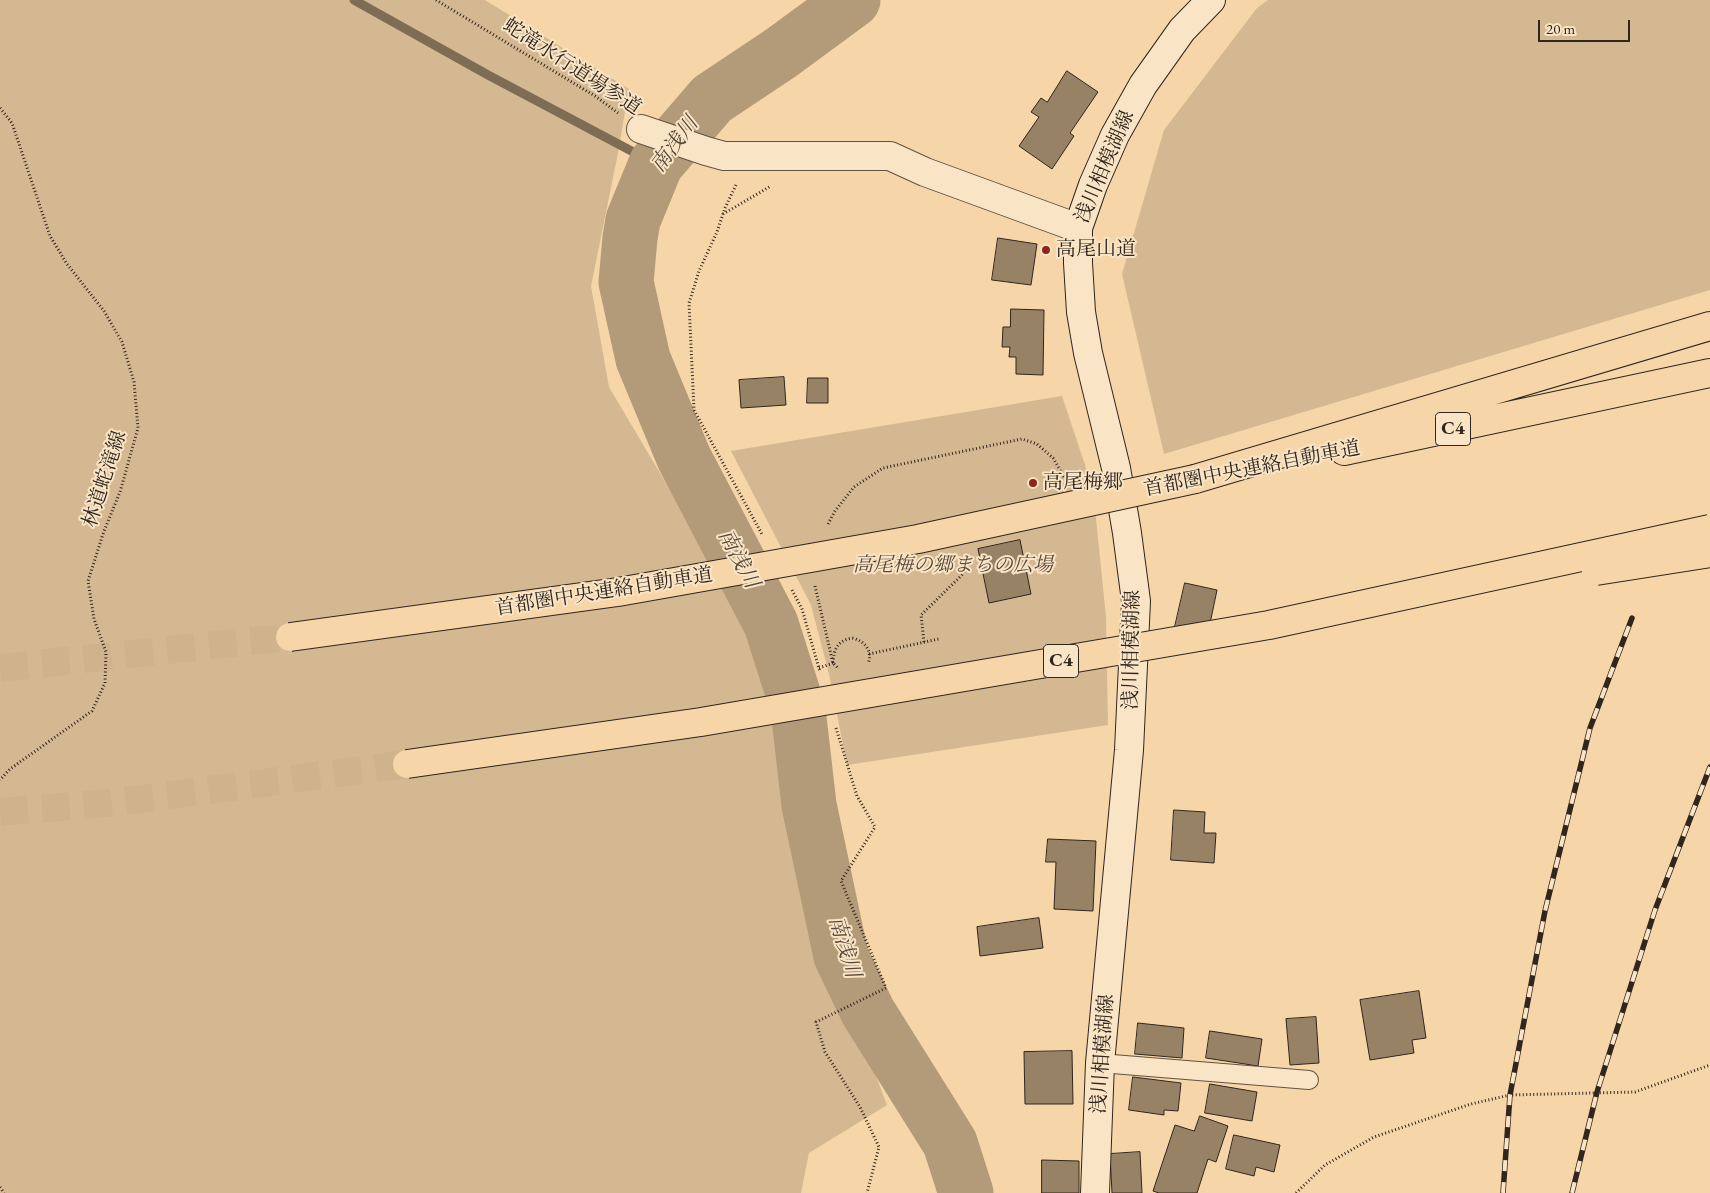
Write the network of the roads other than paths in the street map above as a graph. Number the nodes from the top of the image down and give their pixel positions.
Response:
1 (1211, 0) edge
2 (641, 129) road end
3 (1078, 228) junction
4 (1710, 326) edge
5 (1710, 373) edge
6 (1195, 479) junction
7 (1710, 529) edge
8 (1710, 552) edge
9 (1269, 625) junction
10 (290, 637) tunnel mouth
11 (407, 764) tunnel mouth
12 (1100, 1063) junction
13 (1309, 1080) dead end
14 (1095, 1193) edge

1 - 3 main road, 浅川相模湖線
2 - 3 main road
3 - 12 main road, 浅川相模湖線
4 - 6 highway
5 - 6 highway, 首都圏中央連絡自動車道 / C4
6 - 10 highway, 首都圏中央連絡自動車道 / C4, bridge
7 - 9 highway, C4, bridge
8 - 9 highway, bridge
9 - 11 highway, C4, bridge
12 - 13 lane
12 - 14 main road, 浅川相模湖線

